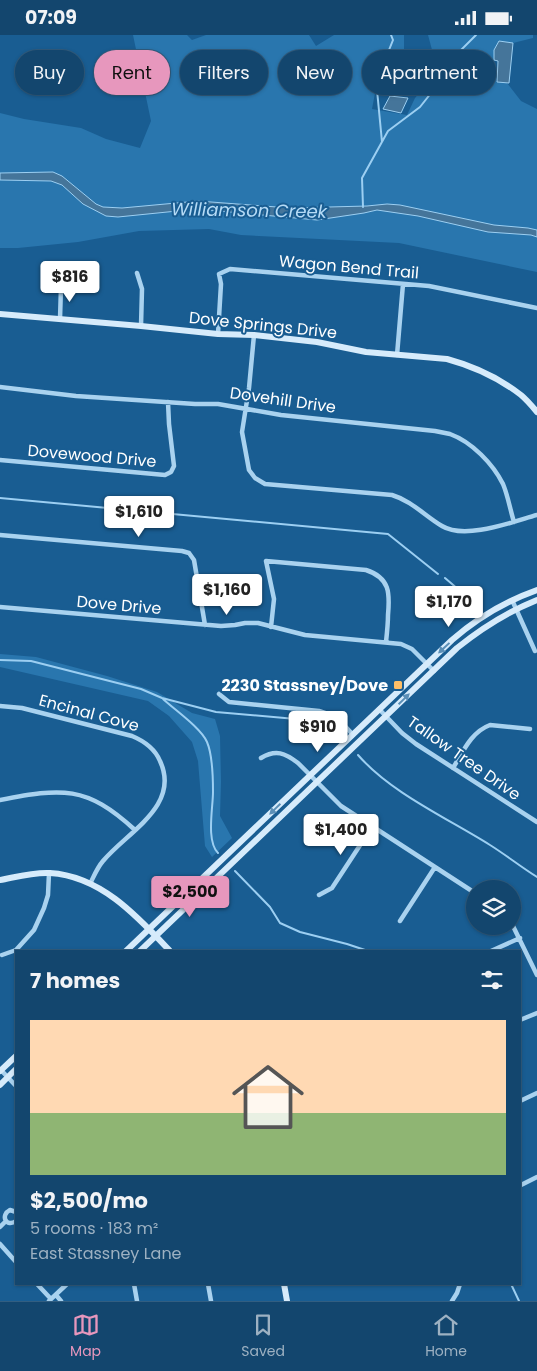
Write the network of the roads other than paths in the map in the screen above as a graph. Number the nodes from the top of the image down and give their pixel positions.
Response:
1 (137, 273) dead end
2 (403, 284) junction
3 (61, 287) dead end
4 (537, 308) edge
5 (0, 313) edge
6 (60, 319) junction
7 (141, 325) junction
8 (218, 334) junction
9 (254, 335) junction
10 (397, 355) junction
11 (0, 387) edge
12 (168, 402) junction
13 (245, 409) junction
14 (537, 412) edge
15 (0, 460) edge
16 (537, 515) edge
17 (514, 522) junction
18 (0, 535) edge
19 (537, 590) edge
20 (512, 600) junction
21 (537, 600) edge
22 (0, 607) edge
23 (516, 609) junction
24 (205, 625) junction
25 (271, 627) junction
26 (386, 643) junction
27 (535, 651) dead end
28 (427, 663) junction
29 (434, 671) junction
30 (219, 694) dead end
31 (0, 706) edge
32 (379, 709) junction
33 (386, 716) junction
34 (530, 729) dead end
35 (351, 737) junction
36 (261, 758) dead end
37 (453, 768) junction
38 (310, 775) junction
39 (317, 782) junction
40 (0, 799) edge
41 (537, 822) edge
42 (372, 827) junction
43 (135, 830) junction
44 (435, 867) junction
45 (49, 873) junction
46 (0, 880) edge
47 (90, 884) junction
48 (466, 887) edge
49 (319, 895) dead end
50 (400, 921) dead end
51 (149, 929) junction
52 (518, 935) edge
53 (156, 936) junction
54 (520, 938) junction
55 (15, 950) edge
56 (16, 950) edge
57 (127, 950) edge
58 (141, 950) edge
59 (169, 950) edge
60 (493, 950) edge
61 (2, 955) dead end
62 (537, 975) edge
63 (537, 1013) edge
64 (521, 1020) edge
65 (15, 1057) edge
66 (15, 1070) edge
67 (1, 1071) edge
68 (8, 1077) junction
69 (0, 1085) edge
70 (15, 1085) edge
71 (537, 1093) edge
72 (521, 1101) edge
73 (537, 1177) edge
74 (521, 1185) dead end
75 (15, 1212) edge
76 (6, 1221) junction
77 (15, 1221) edge
78 (0, 1227) edge
79 (0, 1244) edge
80 (15, 1261) edge
81 (38, 1285) edge
82 (66, 1285) edge
83 (134, 1285) edge
84 (208, 1285) edge
85 (284, 1285) edge
86 (460, 1285) edge
87 (56, 1295) junction
88 (50, 1300) edge
89 (61, 1301) edge
90 (137, 1301) edge
91 (211, 1301) edge
92 (287, 1301) edge
93 (452, 1301) edge

1 - 7 street
2 - 4 street, Wagon Bend Trail
2 - 8 street, Wagon Bend Trail
2 - 10 street
3 - 6 street
5 - 6 main road, Dove Springs Drive
6 - 7 main road, Dove Springs Drive
7 - 8 main road, Dove Springs Drive
8 - 9 main road, Dove Springs Drive
9 - 10 main road, Dove Springs Drive
9 - 13 street
10 - 14 main road, Dove Springs Drive
11 - 12 street, Dovehill Drive
12 - 13 street, Dovehill Drive
12 - 15 street, Dovewood Drive
13 - 17 street, Dovehill Drive
13 - 17 street
16 - 17 street
18 - 24 street
19 - 20 main road
20 - 23 street
20 -> 28 main road
21 - 23 main road
22 - 24 street, Dove Drive
23 - 27 street
23 - 29 main road
24 - 25 street, Dove Drive
25 - 26 street, Dove Drive
25 - 26 street
26 - 28 street, Dove Drive
28 - 29 street, Dove Drive
28 - 32 main road
33 -> 29 main road
30 - 35 street
31 - 43 street, Encinal Cove
32 - 33 street, Tallow Tree Drive
32 - 35 main road
33 - 37 street, Tallow Tree Drive
33 - 39 main road
34 - 37 street
35 - 38 main road
36 - 38 street
37 - 41 street, Tallow Tree Drive
38 - 39 street
38 -> 51 main road
39 - 42 street
39 - 53 main road
40 - 43 street
42 - 44 street
42 - 49 street
43 - 47 street, Encinal Cove
44 - 48 street
44 - 50 street
45 - 46 main road
45 - 47 main road
45 - 56 street
47 - 51 main road
51 - 53 main road
51 - 57 main road
52 - 54 street
53 - 58 main road
53 - 59 main road
54 - 60 street
54 - 62 street
55 - 61 street
63 - 64 street
65 - 67 main road
66 - 68 main road
67 - 68 street
68 - 69 main road
68 - 70 street
71 - 72 street
73 - 74 street
75 - 76 street
76 - 77 street
76 - 78 street
79 - 80 street
81 - 88 street
82 - 87 street
83 - 90 street
84 - 91 street
85 - 92 main road
86 - 93 street
87 - 88 street
87 - 89 street

